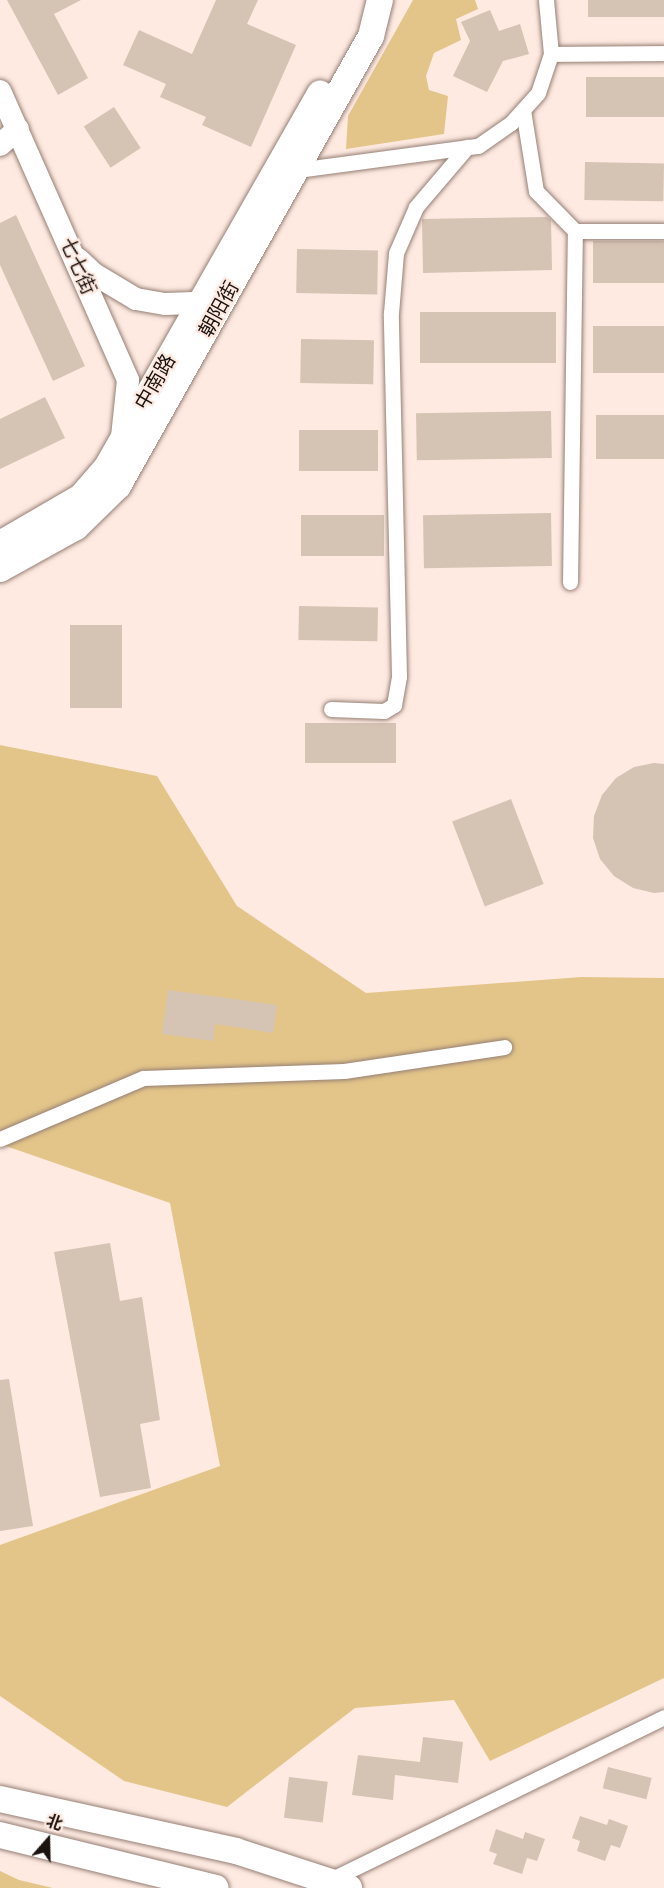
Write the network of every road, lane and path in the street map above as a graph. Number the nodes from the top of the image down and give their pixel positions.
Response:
1 (380, 0) edge
2 (392, 0) edge
3 (546, 0) edge
4 (371, 36) junction
5 (664, 53) edge
6 (551, 54) junction
7 (0, 91) edge
8 (523, 110) junction
9 (18, 129) junction
10 (0, 145) edge
11 (467, 147) junction
12 (297, 170) junction
13 (575, 231) junction
14 (664, 231) edge
15 (72, 254) junction
16 (228, 292) junction
17 (200, 303) junction
18 (119, 446) junction
19 (0, 544) edge
20 (0, 569) edge
21 (570, 582) dead end
22 (331, 709) dead end
23 (504, 1047) dead end
24 (0, 1139) edge
25 (664, 1717) edge
26 (0, 1799) edge
27 (0, 1835) edge
28 (0, 1842) edge
29 (34, 1845) junction
30 (339, 1885) edge
31 (216, 1888) edge

1 - 4 main road, 朝阳街
2 - 4 main road
3 - 6 street
4 - 12 main road, 朝阳街
4 - 17 main road, 中南路
5 - 6 street
6 - 8 street
7 - 9 main road, 七七街
8 - 11 street
8 - 13 street
9 - 10 main road
9 - 15 main road, 七七街
11 - 12 street
11 - 22 street
12 - 16 main road, 朝阳街
13 - 14 street
13 - 21 street
15 - 17 main road
15 - 18 main road, 七七街
16 - 17 main road
16 - 20 main road, 朝阳街
17 - 18 main road, 中南路
18 - 19 main road, 中南路
23 - 24 street
25 - 30 street
26 - 30 main road
27 - 29 main road
28 - 29 main road
29 - 31 main road

